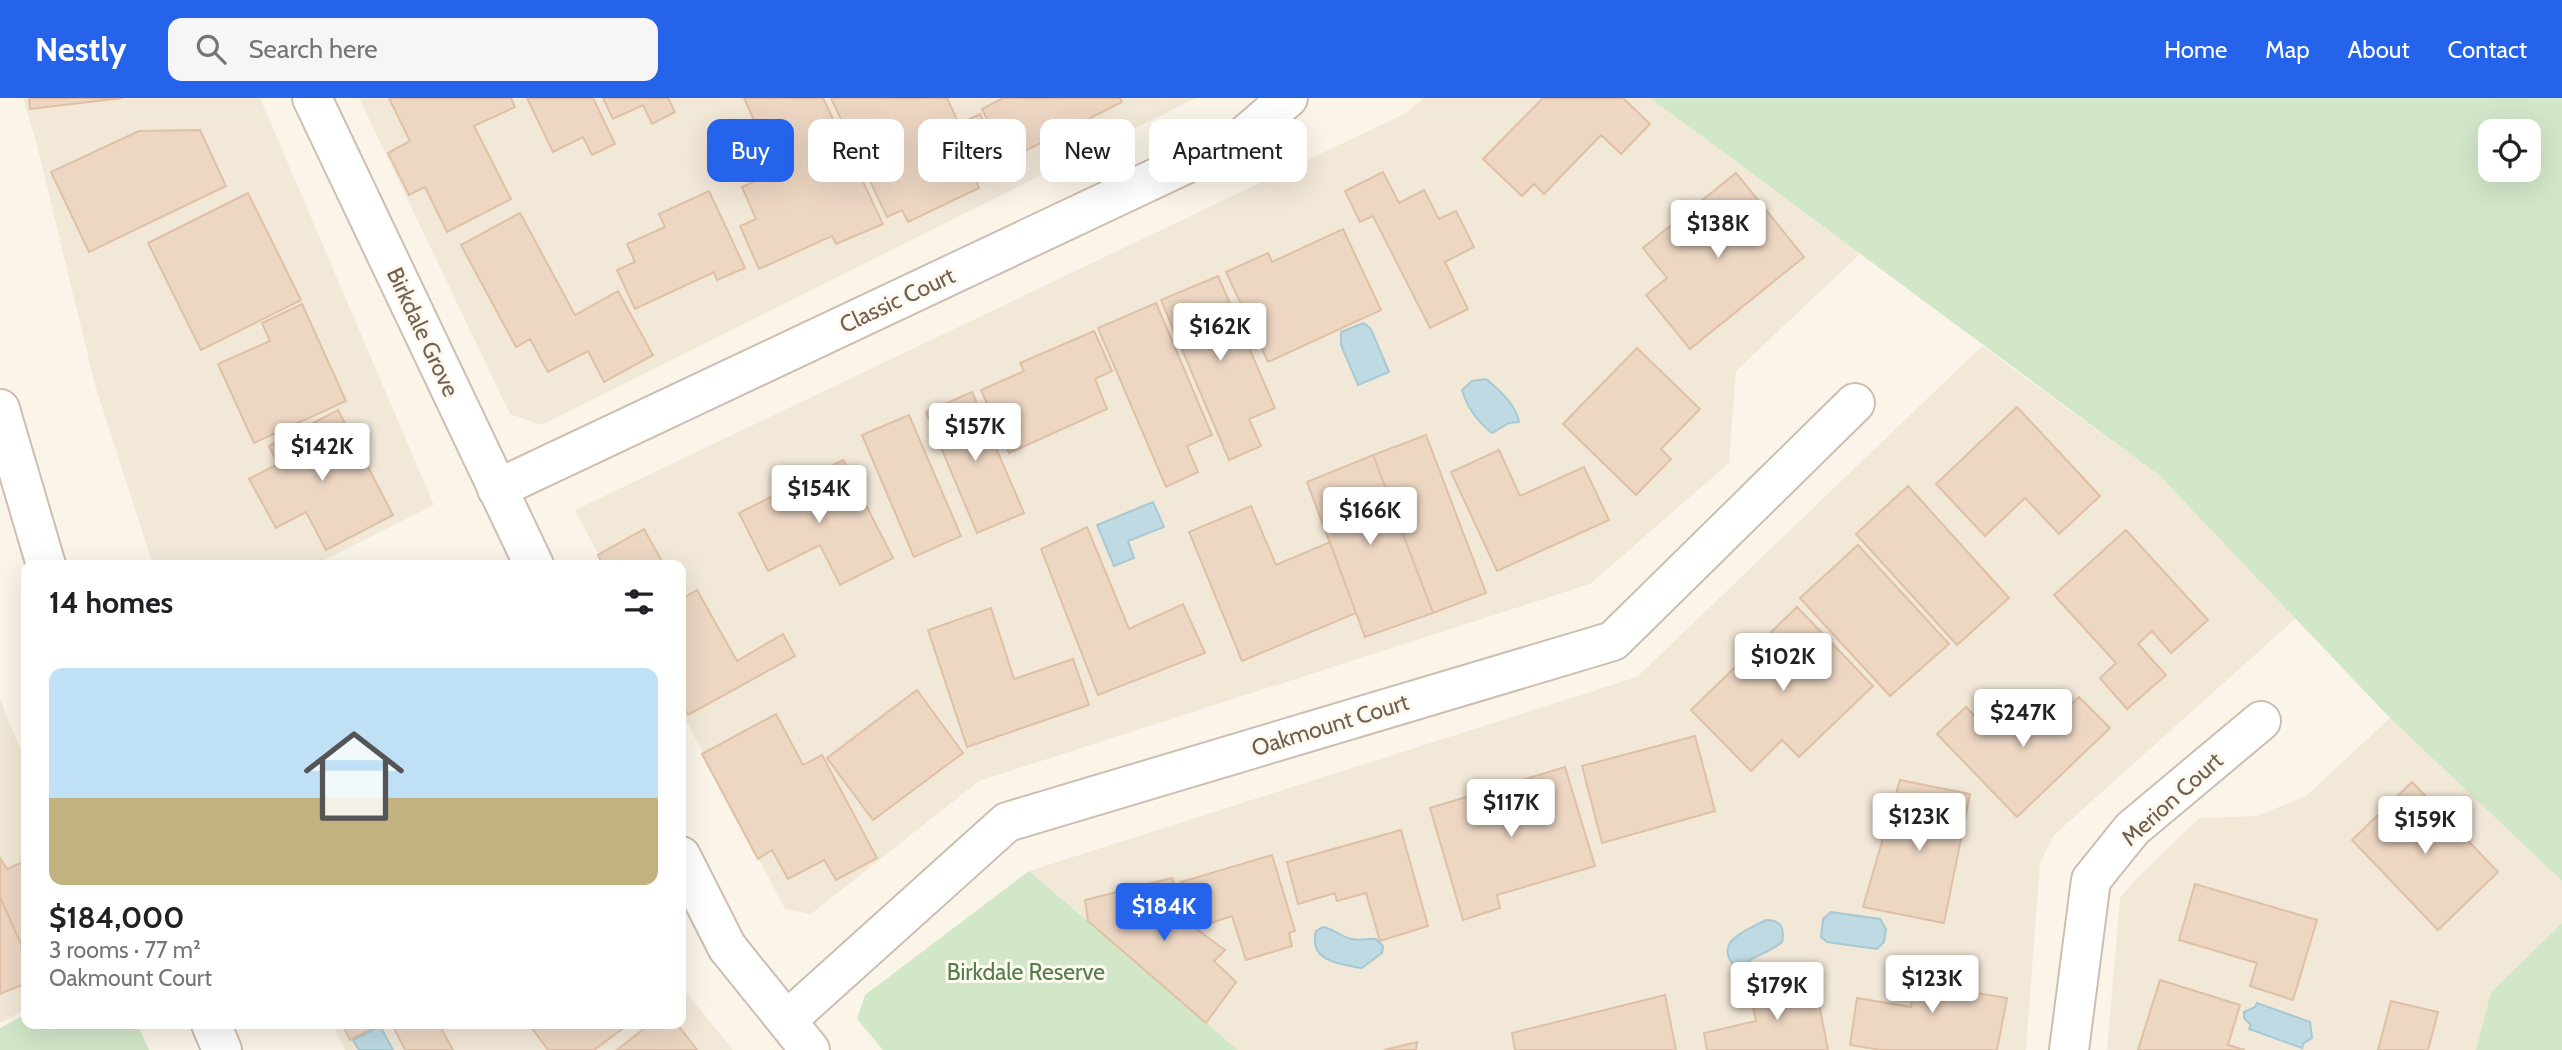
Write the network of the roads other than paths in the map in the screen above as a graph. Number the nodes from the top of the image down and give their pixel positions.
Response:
1 (312, 98) edge
2 (1288, 98) edge
3 (1854, 403) dead end
4 (0, 409) edge
5 (498, 489) junction
6 (45, 560) edge
7 (532, 560) edge
8 (2262, 721) dead end
9 (686, 866) edge
10 (787, 1020) junction
11 (213, 1029) edge
12 (222, 1050) edge
13 (810, 1050) edge
14 (2069, 1050) edge

1 - 5 street, Birkdale Grove
2 - 5 street, Classic Court
3 - 10 street, Oakmount Court
4 - 6 street
5 - 7 street, Birkdale Grove
8 - 14 street, Merion Court
9 - 10 street
10 - 13 street
11 - 12 street

